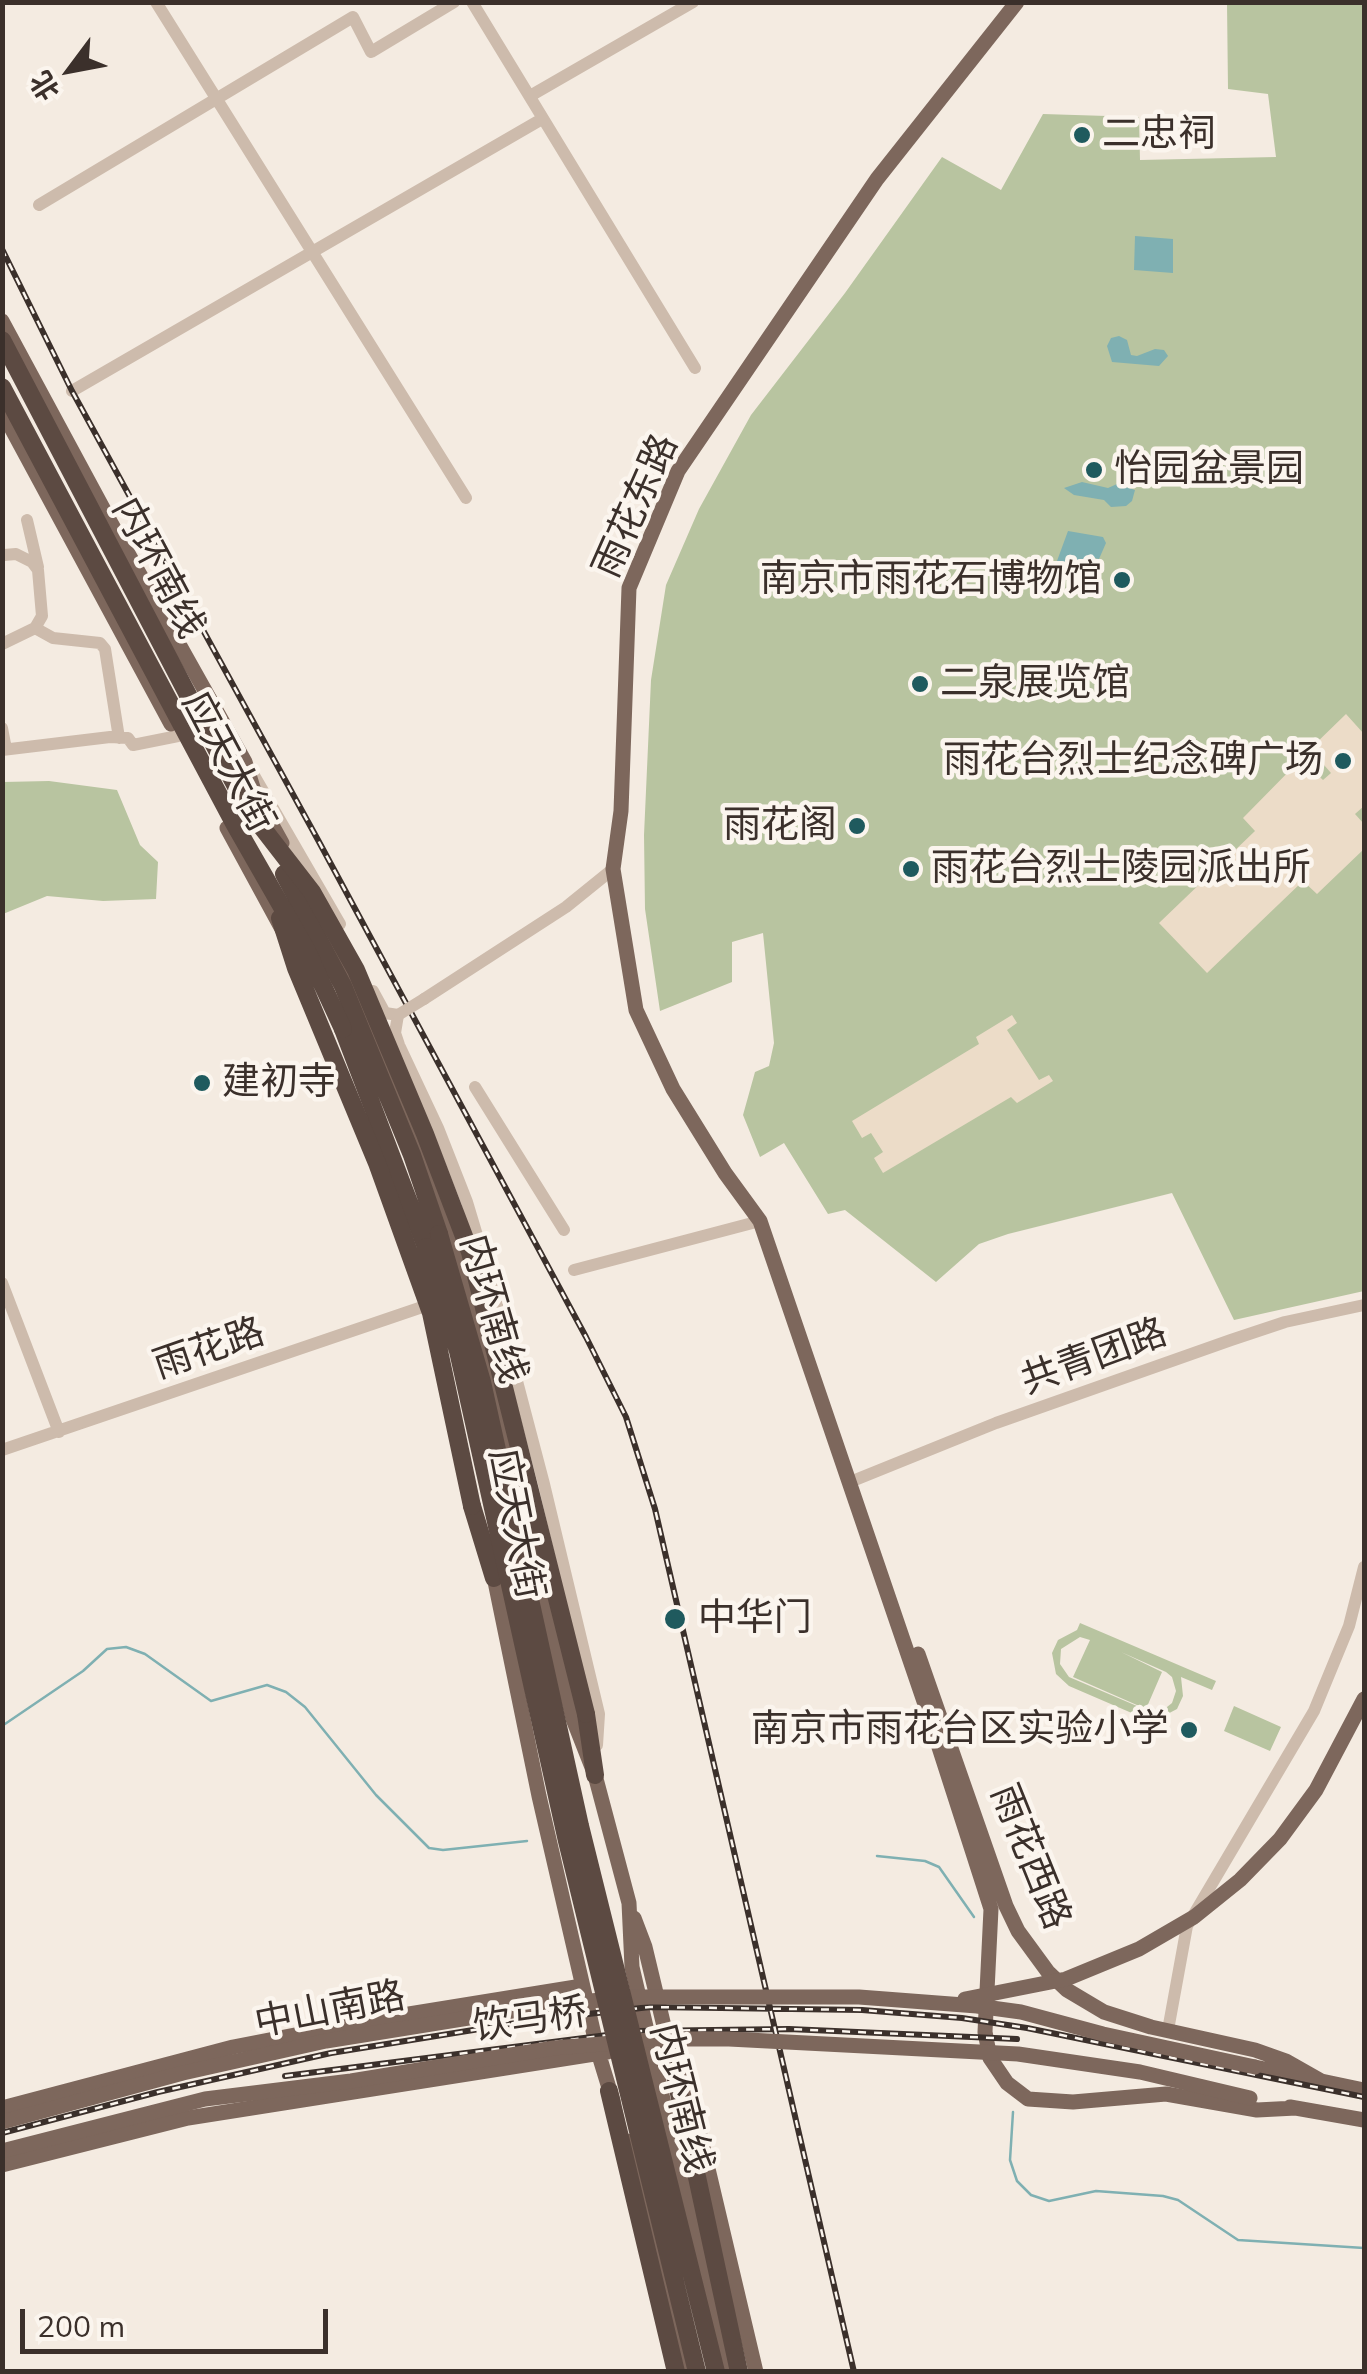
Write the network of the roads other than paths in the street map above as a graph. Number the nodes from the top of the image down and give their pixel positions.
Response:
1 (156, 2) edge
2 (454, 2) edge
3 (472, 2) edge
4 (692, 2) edge
5 (1017, 2) edge
6 (530, 96) junction
7 (216, 102) junction
8 (542, 119) junction
9 (39, 205) dead end
10 (312, 252) junction
11 (2, 321) edge
12 (2, 340) edge
13 (695, 368) dead end
14 (2, 388) edge
15 (72, 392) dead end
16 (2, 411) edge
17 (466, 498) dead end
18 (27, 520) dead end
19 (4, 556) edge
20 (38, 570) junction
21 (35, 628) junction
22 (2, 644) edge
23 (218, 713) junction
24 (2, 728) edge
25 (178, 736) junction
26 (119, 738) junction
27 (4, 749) edge
28 (245, 762) junction
29 (246, 808) junction
30 (613, 869) junction
31 (274, 893) junction
32 (398, 1016) junction
33 (475, 1087) dead end
34 (760, 1220) junction
35 (564, 1230) dead end
36 (574, 1270) dead end
37 (504, 1273) dead end
38 (491, 1282) junction
39 (2, 1283) edge
40 (472, 1296) junction
41 (435, 1303) junction
42 (1364, 1305) edge
43 (59, 1432) junction
44 (2, 1450) edge
45 (850, 1482) junction
46 (1364, 1568) edge
47 (494, 1578) junction
48 (1364, 1700) edge
49 (595, 1775) junction
50 (990, 1946) junction
51 (1028, 1946) junction
52 (582, 1986) junction
53 (916, 2002) junction
54 (1168, 2030) junction
55 (660, 2048) junction
56 (598, 2052) junction
57 (1323, 2082) junction
58 (609, 2090) junction
59 (1364, 2090) edge
60 (1250, 2098) joint
61 (2, 2108) edge
62 (1296, 2108) junction
63 (1364, 2120) edge
64 (2, 2122) edge
65 (2, 2150) edge
66 (685, 2157) junction
67 (2, 2165) edge
68 (676, 2372) edge
69 (686, 2372) edge
70 (697, 2372) edge
71 (716, 2372) edge
72 (727, 2372) edge
73 (739, 2372) edge
74 (756, 2372) edge

1 - 7 street
2 - 7 street
3 - 6 street
4 - 6 street
5 - 30 main road, 雨花东路
6 - 8 street
7 - 9 street
7 - 10 street
8 - 10 street
8 - 13 street
10 - 15 street
10 - 17 street
11 - 23 main road, 应天大街
12 - 29 highway, 内环南线, bridge
14 - 31 highway, 内环南线, bridge
16 - 25 main road, 应天大街
18 - 20 street
19 - 20 street
20 - 21 street
21 - 22 street
21 - 26 street
23 - 25 main road
23 - 28 main road, 应天大街
24 - 27 street
25 - 26 street
25 - 41 main road, 应天大街
26 - 27 street
28 - 32 street, 应天大街
28 - 40 main road, 应天大街
29 - 49 highway, bridge
29 - 71 highway, 内环南线, bridge
30 - 32 street, bridge
30 - 34 main road, 雨花东路
31 - 47 highway, bridge
31 - 70 highway, 内环南线, bridge
32 - 38 street, 应天大街
33 - 35 street
34 - 36 street
34 - 45 main road, 雨花西路
37 - 38 street
38 - 40 street
38 - 49 street, 应天大街
39 - 43 street
40 - 41 street, 雨花路
40 - 49 main road, 应天大街
41 - 43 street, 雨花路
41 - 47 main road, 应天大街
42 - 45 street, 共青团路
43 - 44 street, 雨花路
45 - 50 main road, 雨花西路
45 - 51 main road, 雨花西路
46 - 54 street
47 - 52 main road, 应天大街
48 - 53 main road, bridge
49 - 55 main road, 应天大街
50 - 51 main road
50 - 62 main road, 雨花西路
51 - 54 main road, 雨花西路
52 - 56 main road, 应天大街
52 - 61 main road
53 - 57 main road, 雨花西路, bridge
53 - 64 main road, 中山南路, bridge
54 - 57 main road, 雨花西路
55 - 56 main road
55 - 66 highway
55 - 74 main road, 应天大街
56 - 58 main road, 应天大街
56 - 67 main road
57 - 59 main road, 雨花西路
58 - 68 highway
58 - 69 main road, 应天大街
60 - 62 main road, 雨花西路
60 - 65 main road, 饮马桥, bridge
62 - 63 main road, 雨花西路
66 - 72 main road
66 - 73 highway

